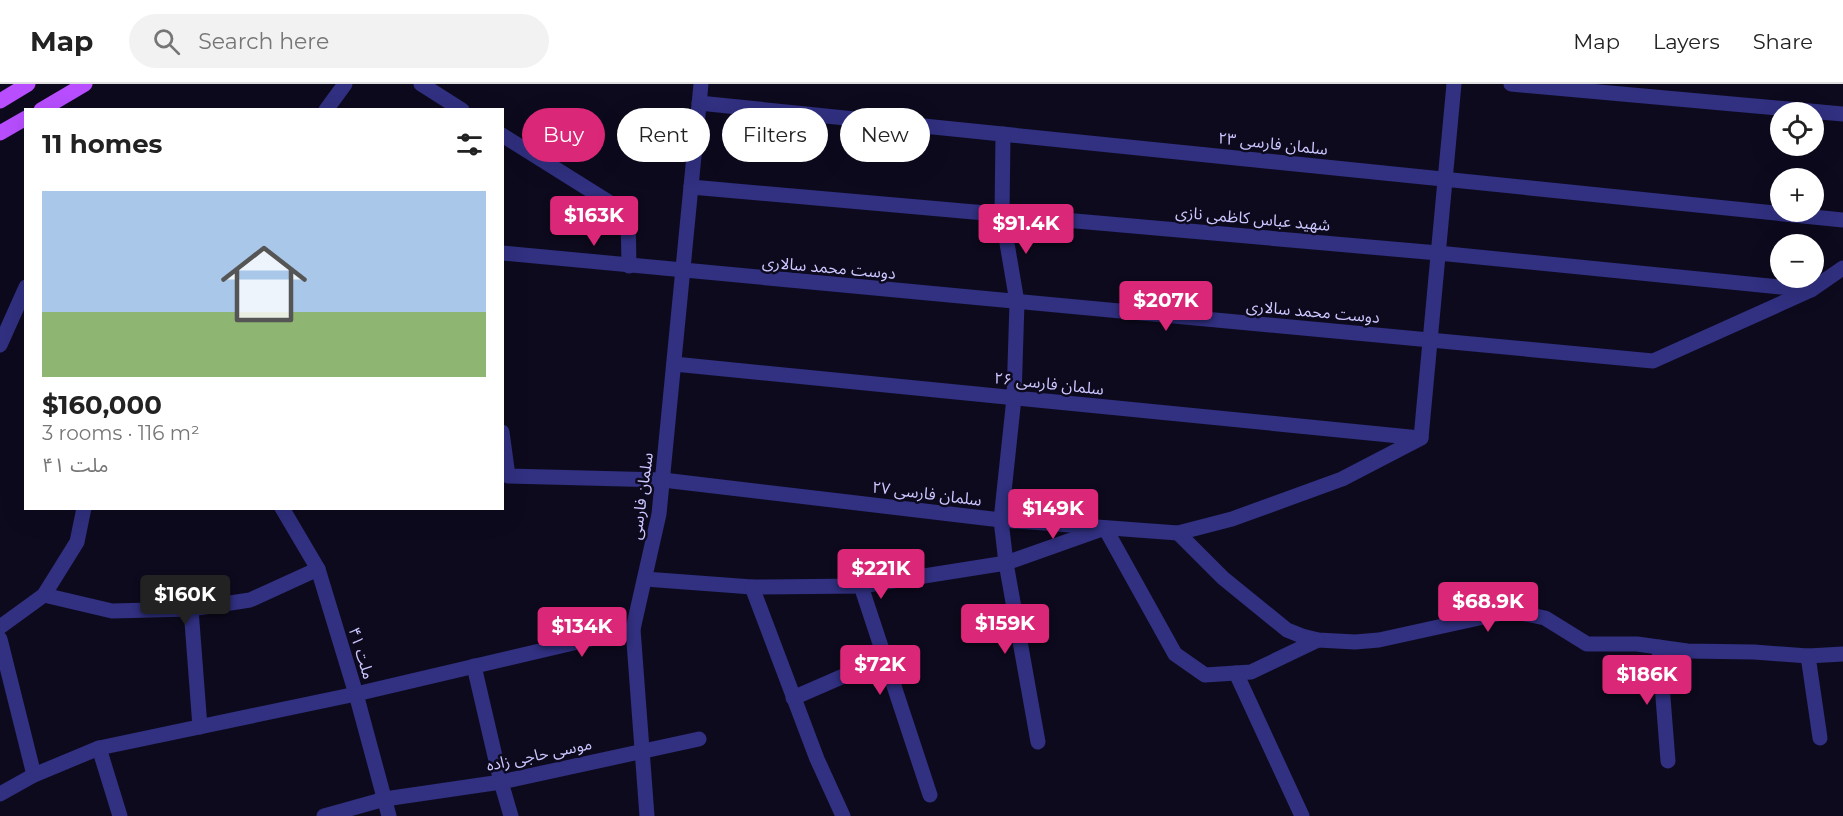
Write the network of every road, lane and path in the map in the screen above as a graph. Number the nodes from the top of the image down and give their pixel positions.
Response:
1 (28, 84) edge
2 (85, 84) edge
3 (345, 84) edge
4 (421, 84) edge
5 (701, 84) edge
6 (1454, 84) edge
7 (1511, 84) edge
8 (0, 101) edge
9 (699, 103) junction
10 (44, 108) edge
11 (327, 108) edge
12 (459, 108) edge
13 (1843, 114) edge
14 (24, 119) edge
15 (0, 133) edge
16 (1003, 134) junction
17 (504, 136) edge
18 (1444, 179) junction
19 (691, 187) junction
20 (1002, 214) junction
21 (1843, 220) edge
22 (504, 253) edge
23 (1438, 253) junction
24 (629, 266) junction
25 (1843, 268) edge
26 (683, 272) junction
27 (1811, 290) junction
28 (24, 291) edge
29 (1017, 302) junction
30 (1430, 340) junction
31 (0, 345) edge
32 (674, 364) junction
33 (1014, 398) junction
34 (1421, 438) junction
35 (504, 447) edge
36 (663, 480) junction
37 (84, 510) edge
38 (283, 510) edge
39 (1001, 520) junction
40 (1105, 528) junction
41 (1178, 533) junction
42 (1006, 563) junction
43 (318, 569) junction
44 (645, 579) junction
45 (752, 586) junction
46 (861, 586) junction
47 (44, 595) junction
48 (191, 609) junction
49 (0, 627) edge
50 (633, 629) junction
51 (0, 639) edge
52 (1318, 640) junction
53 (1659, 647) junction
54 (1843, 654) edge
55 (1808, 656) junction
56 (885, 658) junction
57 (474, 666) junction
58 (1236, 673) junction
59 (356, 694) junction
60 (793, 698) junction
61 (200, 727) junction
62 (1820, 738) dead end
63 (699, 739) dead end
64 (1038, 742) dead end
65 (99, 748) junction
66 (643, 750) junction
67 (1668, 761) dead end
68 (34, 775) junction
69 (501, 782) junction
70 (0, 794) edge
71 (930, 795) dead end
72 (385, 799) junction
73 (120, 816) edge
74 (324, 816) edge
75 (389, 816) edge
76 (511, 816) edge
77 (647, 816) edge
78 (843, 816) edge
79 (1302, 816) edge

1 - 8 main road
2 - 10 main road
3 - 11 street
4 - 12 street
5 - 9 street, سلمان فارسی
6 - 18 street
7 - 13 street
9 - 16 street, سلمان فارسی ۲۳
9 - 19 street, سلمان فارسی
14 - 15 main road
16 - 18 street, سلمان فارسی ۲۳
16 - 20 street
17 - 24 street
18 - 21 street, سلمان فارسی ۲۳
18 - 23 street
19 - 20 street, شهید عباس کاظمی نازی
19 - 26 street, سلمان فارسی
20 - 23 street, شهید عباس کاظمی نازی
20 - 29 street
22 - 24 street, دوست محمد سالاری
23 - 27 street, شهید عباس کاظمی نازی
23 - 30 street
24 - 26 street, دوست محمد سالاری
25 - 27 street
26 - 29 street, دوست محمد سالاری
26 - 32 street, سلمان فارسی
27 - 30 street, دوست محمد سالاری
28 - 31 street
29 - 30 street, دوست محمد سالاری
29 - 33 street
30 - 34 street
32 - 33 street, سلمان فارسی ۲۶
32 - 36 street, سلمان فارسی
33 - 34 street, سلمان فارسی ۲۶
33 - 39 street
34 - 41 street, سلمان فارسی ۲۷
35 - 36 street, سلمان فارسی ۲۷
36 - 39 street, سلمان فارسی ۲۷
36 - 44 street, سلمان فارسی
37 - 47 street
38 - 43 street, ملت ۴۱
39 - 40 street, سلمان فارسی ۲۷
39 - 42 street
40 - 41 street, سلمان فارسی ۲۷
40 - 42 street
40 - 58 street
41 - 52 street
42 - 46 street
42 - 64 street
43 - 48 street
43 - 59 street, ملت ۴۱
44 - 45 street
44 - 50 street, سلمان فارسی
45 - 46 street
45 - 60 street
46 - 56 street
47 - 48 street
47 - 49 street
48 - 61 street
50 - 57 street
50 - 66 street, سلمان فارسی
51 - 68 street
52 - 53 street
52 - 58 street
53 - 55 street
53 - 67 street
54 - 55 street
55 - 62 street
56 - 60 street
56 - 71 street
57 - 59 street
57 - 69 street
58 - 79 street
59 - 61 street
59 - 72 street, ملت ۴۱
60 - 78 street
61 - 65 street
63 - 66 street, موسی حاجی زاده
65 - 68 street
65 - 73 street
66 - 69 street, موسی حاجی زاده
66 - 77 street, سلمان فارسی
68 - 70 street
69 - 72 street, موسی حاجی زاده
69 - 76 street
72 - 74 street, موسی حاجی زاده
72 - 75 street, ملت ۴۱

